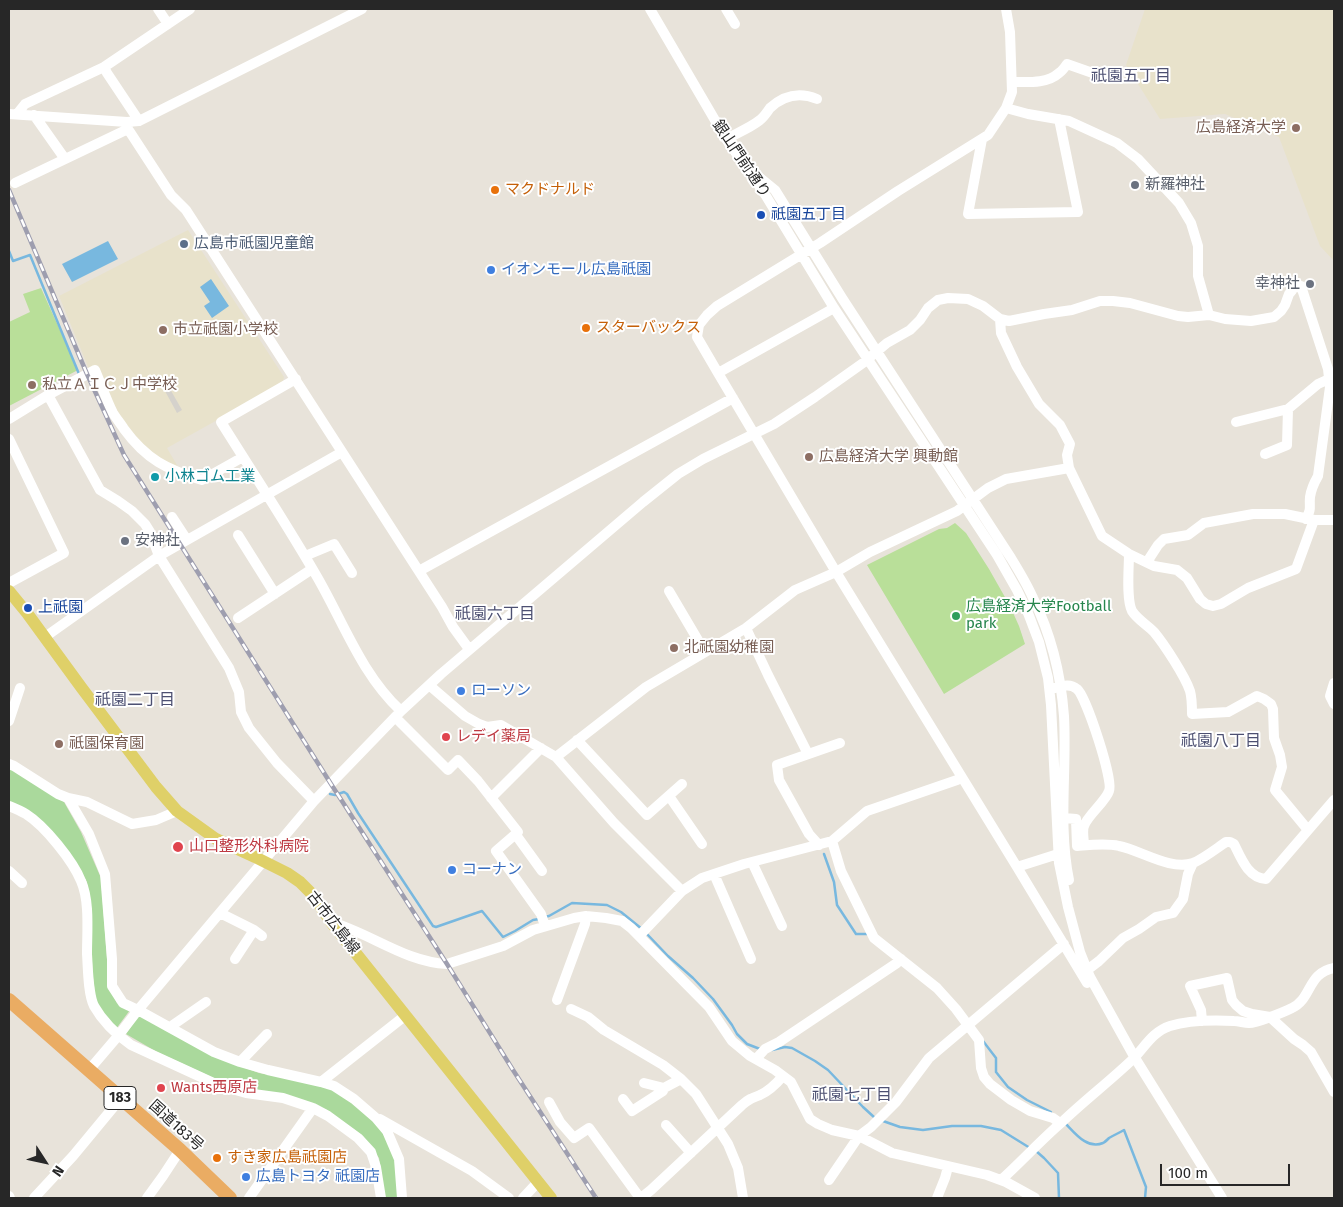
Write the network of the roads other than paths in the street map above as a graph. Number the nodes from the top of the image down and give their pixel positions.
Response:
1 (158, 9) edge
2 (190, 9) edge
3 (362, 9) edge
4 (726, 9) edge
5 (1006, 9) edge
6 (652, 10) edge
7 (168, 24) junction
8 (735, 24) dead end
9 (104, 67) junction
10 (1104, 77) dead end
11 (1012, 82) junction
12 (817, 99) dead end
13 (1006, 108) junction
14 (13, 114) edge
15 (34, 115) junction
16 (1059, 119) junction
17 (139, 121) junction
18 (127, 125) junction
19 (726, 139) junction
20 (982, 139) junction
21 (65, 159) junction
22 (743, 164) junction
23 (15, 183) dead end
24 (811, 248) junction
25 (801, 254) junction
26 (834, 308) junction
27 (1208, 315) junction
28 (1000, 319) junction
29 (877, 352) junction
30 (868, 359) junction
31 (718, 373) junction
32 (296, 379) junction
33 (1329, 379) junction
34 (48, 395) junction
35 (733, 398) junction
36 (1288, 409) junction
37 (9, 419) edge
38 (1236, 422) dead end
39 (754, 434) junction
40 (9, 439) edge
41 (342, 452) junction
42 (1265, 454) dead end
43 (243, 457) junction
44 (1069, 468) junction
45 (267, 495) junction
46 (969, 502) junction
47 (172, 517) dead end
48 (1310, 519) junction
49 (1334, 520) edge
50 (238, 536) dead end
51 (188, 540) junction
52 (1129, 554) junction
53 (159, 556) junction
54 (305, 556) junction
55 (1147, 562) junction
56 (312, 569) junction
57 (419, 571) junction
58 (836, 572) junction
59 (352, 573) dead end
60 (9, 583) edge
61 (670, 591) dead end
62 (274, 594) junction
63 (10, 596) edge
64 (238, 618) dead end
65 (746, 628) junction
66 (45, 637) junction
67 (470, 649) junction
68 (705, 652) junction
69 (1334, 683) edge
70 (429, 684) junction
71 (1061, 686) junction
72 (20, 688) dead end
73 (1049, 689) junction
74 (1334, 704) edge
75 (398, 714) junction
76 (9, 721) edge
77 (577, 740) junction
78 (840, 743) dead end
79 (541, 748) junction
80 (808, 754) junction
81 (556, 757) junction
82 (9, 764) edge
83 (961, 776) junction
84 (682, 784) dead end
85 (668, 796) junction
86 (68, 798) junction
87 (491, 798) junction
88 (1334, 800) edge
89 (314, 801) junction
90 (9, 806) edge
91 (177, 811) junction
92 (1064, 818) junction
93 (1308, 830) junction
94 (516, 834) junction
95 (832, 842) junction
96 (702, 844) dead end
97 (819, 845) junction
98 (1084, 845) junction
99 (1058, 854) junction
100 (264, 861) junction
101 (752, 862) junction
102 (1193, 863) junction
103 (1017, 867) junction
104 (9, 871) edge
105 (542, 871) dead end
106 (714, 874) junction
107 (22, 884) dead end
108 (682, 891) junction
109 (220, 914) junction
110 (586, 916) junction
111 (331, 922) junction
112 (1075, 925) junction
113 (545, 926) junction
114 (782, 926) dead end
115 (1055, 929) junction
116 (639, 936) junction
117 (1064, 944) junction
118 (235, 959) dead end
119 (751, 959) dead end
120 (900, 959) junction
121 (1334, 968) edge
122 (1087, 971) junction
123 (9, 1000) edge
124 (557, 1000) dead end
125 (206, 1002) dead end
126 (1098, 1004) dead end
127 (571, 1009) dead end
128 (138, 1010) junction
129 (406, 1015) junction
130 (1270, 1017) junction
131 (1202, 1021) junction
132 (968, 1024) junction
133 (170, 1028) junction
134 (267, 1034) dead end
135 (118, 1036) junction
136 (1134, 1058) junction
137 (756, 1059) junction
138 (240, 1062) junction
139 (89, 1070) junction
140 (783, 1076) junction
141 (682, 1079) junction
142 (321, 1082) junction
143 (644, 1083) dead end
144 (664, 1088) junction
145 (1334, 1092) edge
146 (121, 1098) junction
147 (623, 1098) dead end
148 (549, 1102) dead end
149 (313, 1108) junction
150 (376, 1118) junction
151 (1060, 1123) junction
152 (666, 1125) dead end
153 (717, 1128) junction
154 (859, 1136) junction
155 (180, 1150) junction
156 (691, 1152) junction
157 (948, 1167) junction
158 (829, 1180) dead end
159 (1001, 1180) junction
160 (538, 1182) junction
161 (643, 1197) edge
162 (34, 1198) edge
163 (147, 1198) edge
164 (230, 1198) edge
165 (249, 1198) edge
166 (381, 1198) edge
167 (402, 1198) edge
168 (509, 1198) edge
169 (523, 1198) edge
170 (551, 1198) edge
171 (743, 1198) edge
172 (937, 1198) edge
173 (1035, 1198) edge
174 (1222, 1198) edge

1 - 7 street
2 - 7 street
3 - 17 street
4 - 8 street
5 - 11 street
6 - 19 street, 銀山門前通り
7 - 9 street
9 - 14 street
9 - 17 street
10 - 11 street
11 - 13 street
12 - 19 street
13 - 16 street
13 - 20 street
14 - 15 street
15 - 18 street
15 - 21 street
16 - 20 street
16 - 27 street
17 - 18 street
18 - 21 street
18 - 32 street
19 - 22 street, 銀山門前通り
20 - 24 street
21 - 23 street
22 - 24 street
22 - 25 street, 銀山門前通り
24 - 25 street
24 - 29 street
25 - 26 street, 銀山門前通り
25 - 31 street
26 - 30 street, 銀山門前通り
26 - 31 street
27 - 28 street
27 - 33 street
28 - 29 street
28 - 44 street
29 - 30 street
29 - 46 street
30 - 39 street
30 - 46 street, 銀山門前通り
31 - 35 street
32 - 41 street
32 - 43 street
33 - 36 street
33 - 48 street
34 - 37 street
34 - 43 street
34 - 53 street
35 - 39 street
35 - 57 street
36 - 38 street
36 - 42 street
39 - 58 street
39 - 67 street
40 - 60 street
41 - 45 street
41 - 57 street
43 - 45 street
44 - 46 street
44 - 52 street
45 - 51 street
45 - 54 street
46 - 58 street
46 - 71 street
46 - 73 street
47 - 51 street
48 - 49 street
48 - 55 street
48 - 55 street
50 - 62 street
51 - 53 street
52 - 55 street
52 - 93 street
53 - 66 street
53 - 89 street
54 - 56 street
54 - 59 street
56 - 62 street
56 - 75 street
57 - 67 street
58 - 65 street
58 - 83 street
61 - 68 street
62 - 64 street
63 - 66 main road, 古市広島線
65 - 68 street
65 - 80 street
66 - 91 main road, 古市広島線
67 - 70 street
68 - 77 street
69 - 74 street
70 - 75 street
70 - 79 street
71 - 73 street
71 - 92 street
71 - 98 street
72 - 76 street
73 - 99 street
75 - 87 street
75 - 89 street
77 - 81 street
77 - 85 street
78 - 80 street
79 - 81 street
79 - 87 street
80 - 97 street
81 - 108 street
82 - 86 street
83 - 95 street
83 - 103 street
84 - 85 street
85 - 96 street
86 - 91 street
86 - 128 street
87 - 94 street
88 - 93 street
89 - 100 street
90 - 135 street
91 - 100 main road, 古市広島線
92 - 98 street
92 - 112 street
93 - 102 street
94 - 105 street
94 - 113 street
95 - 97 street
95 - 120 street
97 - 101 street
98 - 102 street
99 - 103 street
99 - 112 street
100 - 109 street
100 - 111 main road, 古市広島線
101 - 106 street
101 - 114 street
102 - 122 street
103 - 115 street
104 - 107 street
106 - 108 street
106 - 119 street
108 - 116 street
109 - 118 street
109 - 128 street
110 - 113 street
110 - 116 street
110 - 124 street
111 - 113 street
111 - 129 main road, 古市広島線
112 - 115 street
112 - 122 street
115 - 117 street
116 - 137 street
117 - 122 street
117 - 132 street
120 - 132 street
120 - 137 street
121 - 130 street
122 - 126 street
122 - 136 street
123 - 139 highway, 国道183号 / 183
125 - 133 street
127 - 141 street
128 - 133 street
128 - 135 street
129 - 142 street
129 - 160 main road, 古市広島線
130 - 131 street
130 - 131 street
130 - 145 street
131 - 136 street
132 - 151 street
132 - 154 street
133 - 138 street
134 - 138 street
135 - 139 street
135 - 149 street
136 - 151 street
136 - 174 street
137 - 140 street
138 - 142 street
139 - 146 highway, 国道183号 / 183
140 - 153 street
140 - 154 street
141 - 144 street
141 - 153 street
142 - 150 street
143 - 144 street
144 - 147 street
146 - 155 highway, 国道183号 / 183
146 - 162 street
148 - 161 street
149 - 165 street
149 - 166 street
150 - 167 street
150 - 168 street
151 - 159 street
152 - 156 street
153 - 156 street
153 - 171 street
154 - 157 street
154 - 158 street
155 - 163 street
155 - 164 highway, 国道183号 / 183
156 - 161 street
157 - 159 street
157 - 172 street
159 - 173 street
160 - 169 street
160 - 170 main road, 古市広島線

